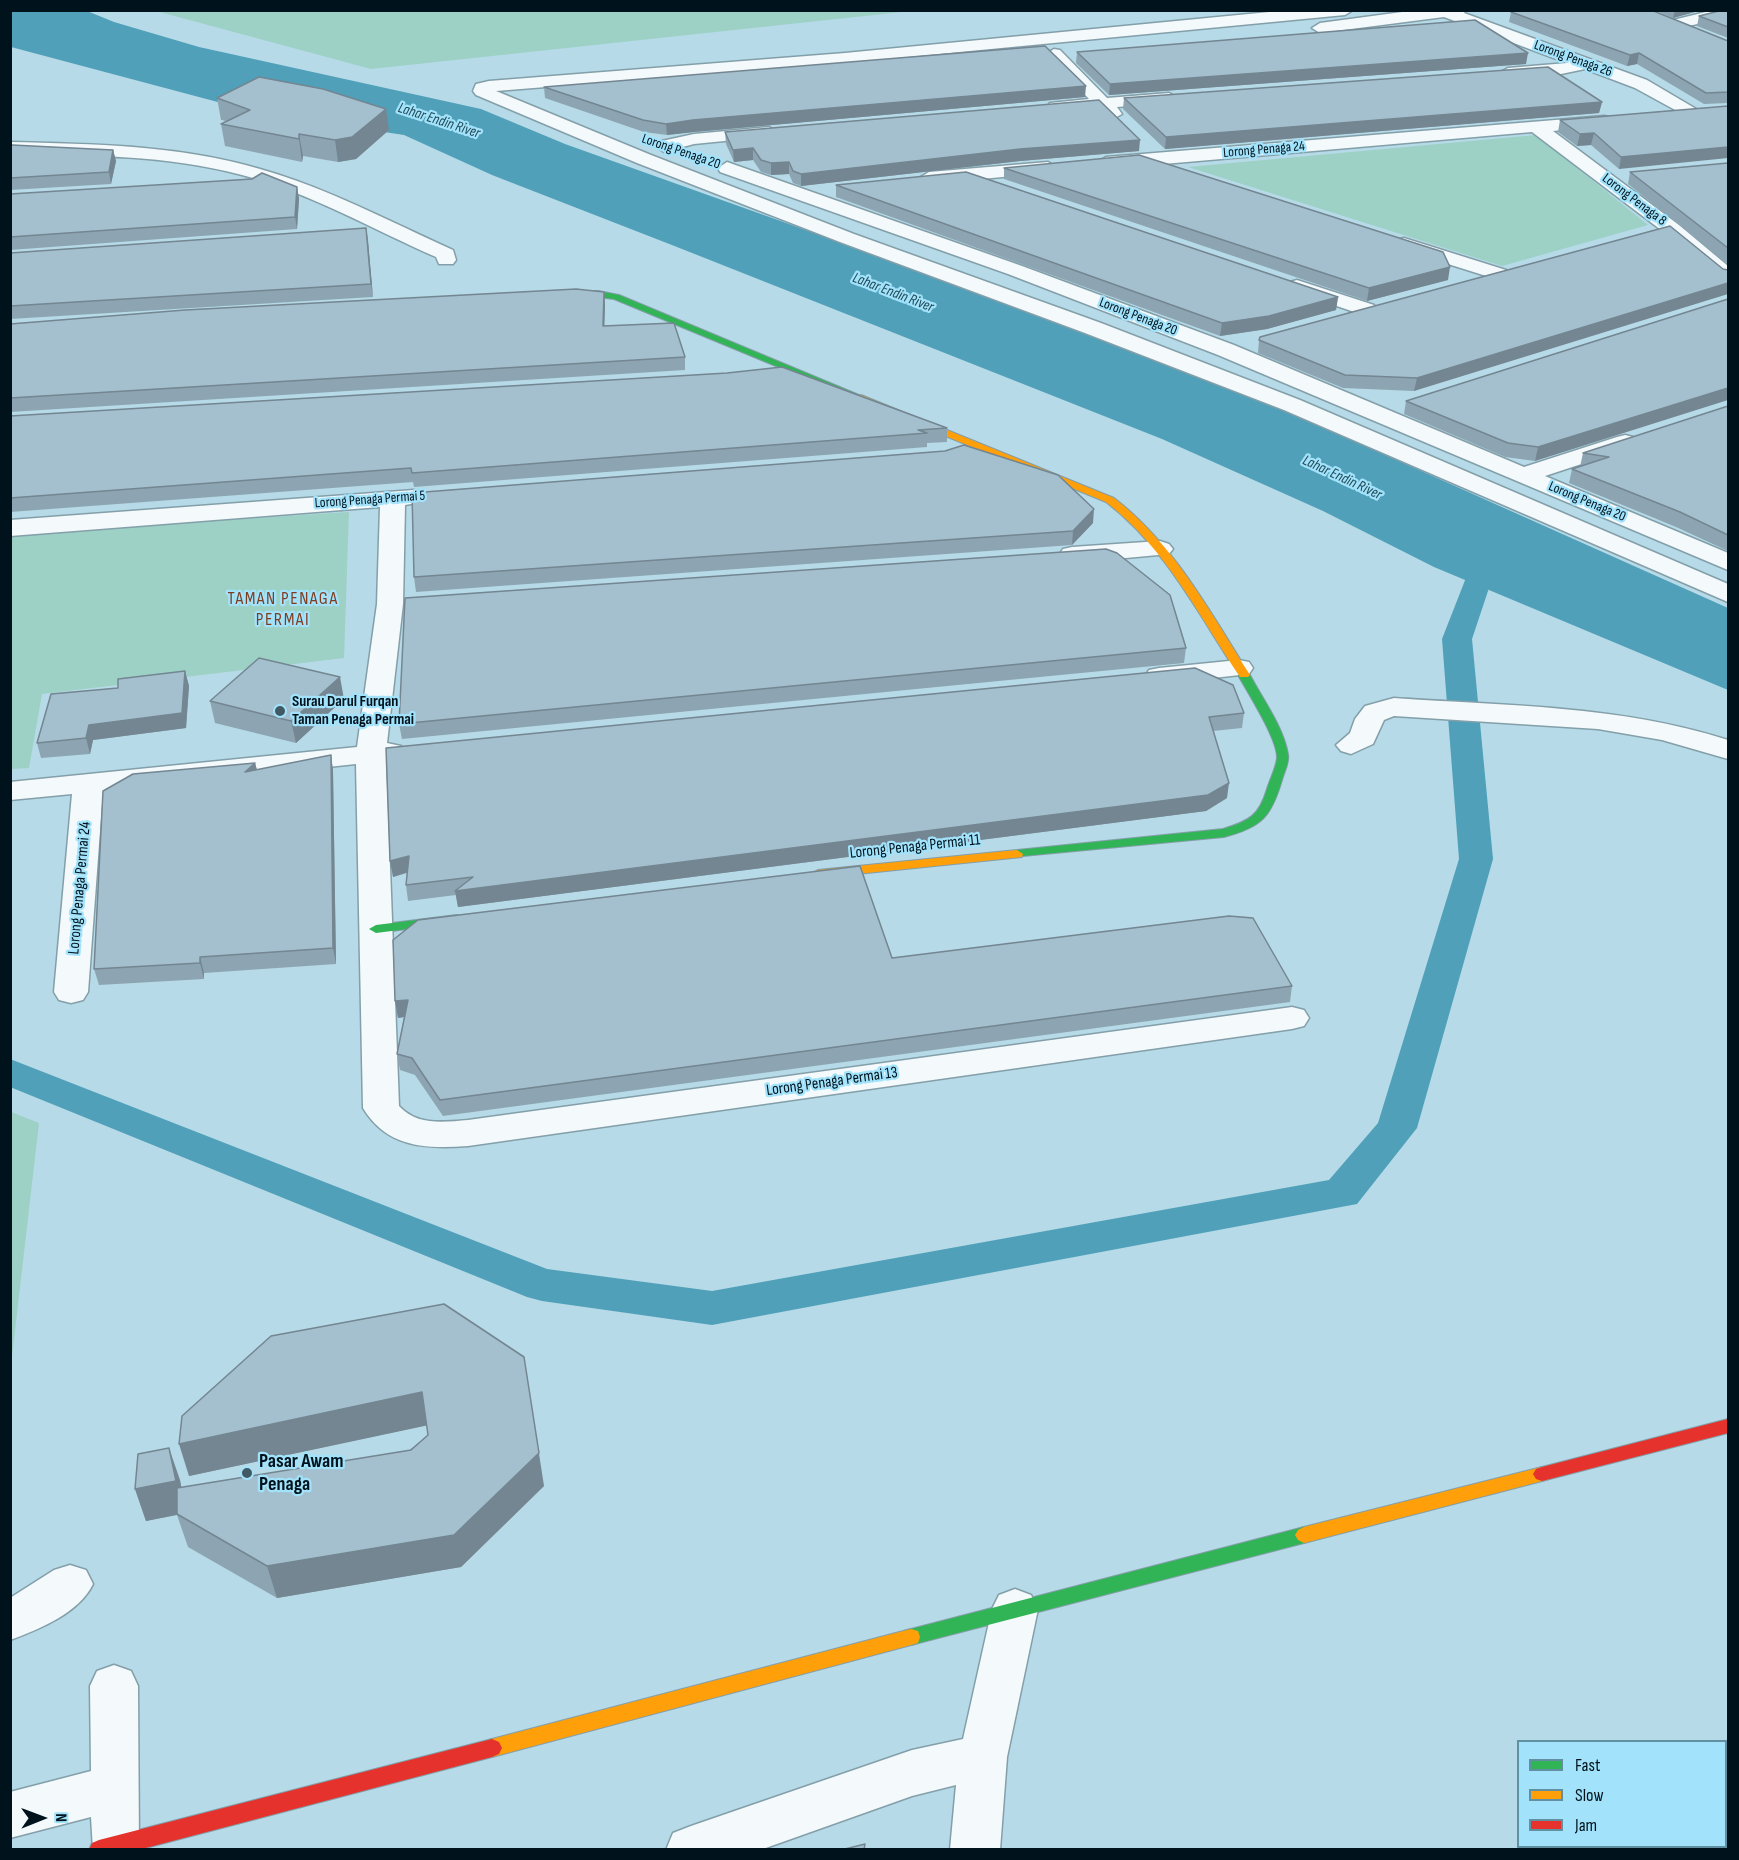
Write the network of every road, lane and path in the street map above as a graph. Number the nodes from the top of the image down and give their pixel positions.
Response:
1 (1345, 10) edge
2 (1454, 11) edge
3 (1728, 12) edge
4 (1650, 18) edge
5 (1671, 25) junction
6 (1700, 35) edge
7 (1054, 54) junction
8 (1585, 64) junction
9 (1491, 74) edge
10 (1184, 97) edge
11 (1102, 103) junction
12 (1044, 108) edge
13 (1717, 111) edge
14 (1694, 113) junction
15 (1661, 116) edge
16 (1627, 119) edge
17 (1126, 126) edge
18 (1538, 128) junction
19 (788, 130) edge
20 (1142, 142) edge
21 (664, 146) junction
22 (10, 148) edge
23 (1158, 158) junction
24 (1087, 164) edge
25 (1064, 166) edge
26 (967, 175) junction
27 (1192, 176) edge
28 (1627, 176) edge
29 (1604, 178) junction
30 (912, 180) edge
31 (280, 181) junction
32 (221, 185) edge
33 (836, 188) edge
34 (1010, 190) edge
35 (801, 194) junction
36 (1672, 229) junction
37 (392, 230) junction
38 (356, 233) edge
39 (1649, 235) edge
40 (1386, 238) edge
41 (446, 260) dead end
42 (1522, 268) edge
43 (1499, 274) junction
44 (1728, 276) edge
45 (1280, 280) edge
46 (1460, 285) edge
47 (542, 296) edge
48 (1389, 304) edge
49 (1366, 309) junction
50 (1336, 318) edge
51 (1256, 341) dead end
52 (1226, 350) junction
53 (777, 363) junction
54 (750, 374) edge
55 (1410, 402) edge
56 (1376, 413) junction
57 (1642, 436) edge
58 (980, 444) junction
59 (933, 455) edge
60 (1524, 475) junction
61 (440, 495) edge
62 (393, 499) junction
63 (1585, 503) junction
64 (1555, 518) junction
65 (10, 528) edge
66 (1728, 537) edge
67 (1698, 548) junction
68 (1160, 549) junction
69 (1053, 557) edge
70 (1728, 561) edge
71 (1728, 594) edge
72 (1239, 668) junction
73 (1134, 678) edge
74 (1351, 745) dead end
75 (418, 750) edge
76 (1728, 750) edge
77 (371, 755) junction
78 (88, 784) junction
79 (10, 791) edge
80 (798, 877) edge
81 (470, 917) edge
82 (375, 929) junction
83 (71, 992) dead end
84 (1292, 1018) dead end
85 (1728, 1426) edge
86 (70, 1584) dead end
87 (1015, 1609) junction
88 (10, 1620) edge
89 (114, 1686) dead end
90 (984, 1757) junction
91 (116, 1788) junction
92 (10, 1815) edge
93 (107, 1847) edge
94 (691, 1850) edge
95 (975, 1850) edge

1 - 64 street
2 - 7 street
2 - 8 street, Lorong Penaga 26
3 - 5 street
4 - 5 street
5 - 6 street
7 - 11 street
7 - 21 street, Lorong Penaga 20
8 - 9 street
8 - 14 street, Lorong Penaga 26
10 - 11 street
11 - 12 street
11 - 17 street
13 - 14 street
14 - 15 street
16 - 18 street, Lorong Penaga 24
18 - 23 street, Lorong Penaga 24
18 - 29 street, Lorong Penaga 8
19 - 21 street
20 - 23 street
21 - 35 street, Lorong Penaga 20
22 - 31 street
23 - 24 street, Lorong Penaga 24
23 - 27 street
25 - 26 street
26 - 30 street
26 - 34 street
28 - 29 street
29 - 36 street, Lorong Penaga 8
31 - 32 street
31 - 37 street
33 - 35 street
35 - 52 street, Lorong Penaga 20
36 - 39 street
36 - 44 street, Lorong Penaga 8
37 - 38 street
37 - 41 street
40 - 43 street
42 - 43 street
43 - 46 street
45 - 49 street
47 - 53 street
48 - 49 street
49 - 50 street
51 - 52 street
52 - 56 street, Lorong Penaga 20
53 - 54 street
53 - 58 street
55 - 56 street
56 - 60 street, Lorong Penaga 20
57 - 60 street
58 - 59 street
58 - 68 street
60 - 63 street, Lorong Penaga 20
61 - 62 street, Lorong Penaga Permai 5
62 - 65 street, Lorong Penaga Permai 5
62 - 77 street
63 - 64 street
63 - 67 street, Lorong Penaga 20
64 - 71 street
66 - 67 street
67 - 70 street, Lorong Penaga 20
68 - 69 street
68 - 72 street
72 - 73 street
72 - 80 street, Lorong Penaga Permai 11
74 - 76 street
75 - 77 street
77 - 78 street
77 - 82 street
78 - 79 street
78 - 83 street, Lorong Penaga Permai 24
81 - 82 street
82 - 84 street, Lorong Penaga Permai 13
85 - 87 street
86 - 88 street
87 - 90 street
87 - 93 street
89 - 91 street
90 - 94 street
90 - 95 street
91 - 92 street
91 - 93 street

